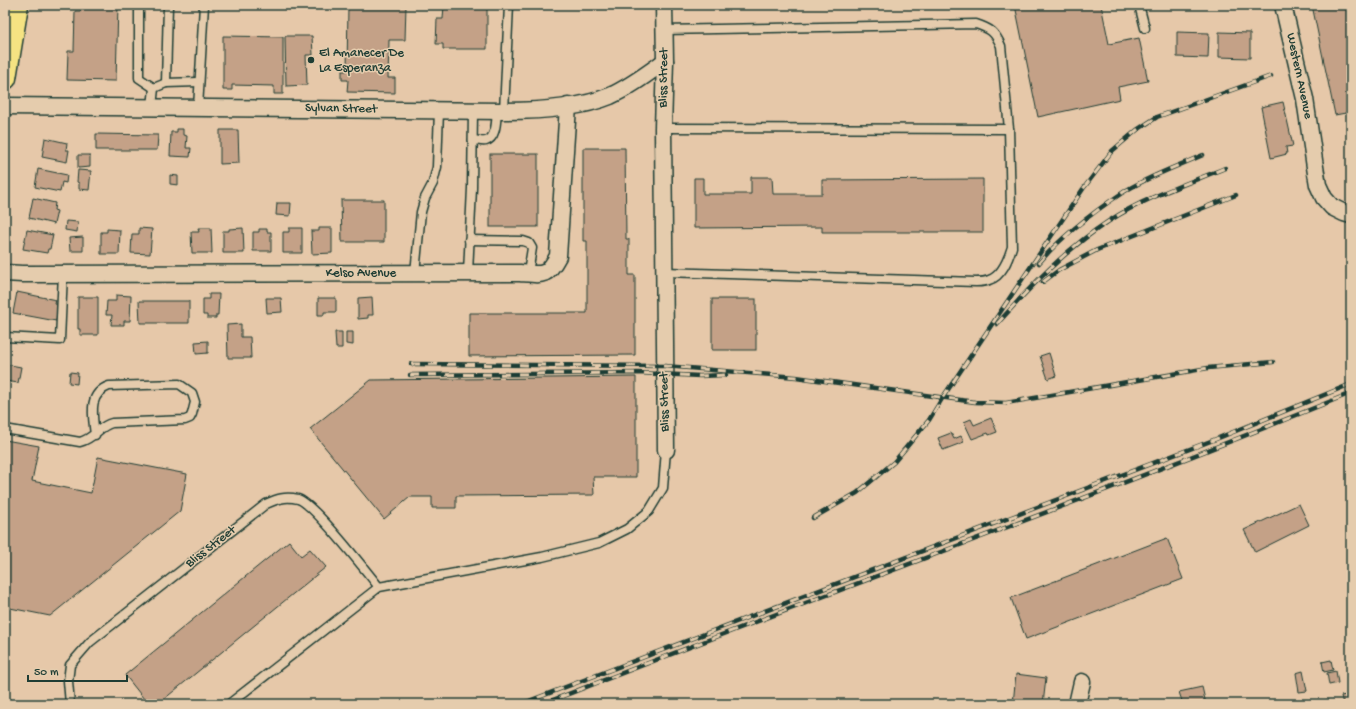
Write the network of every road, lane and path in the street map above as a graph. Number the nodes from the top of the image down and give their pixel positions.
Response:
1 (17, 5) edge
2 (139, 5) edge
3 (168, 5) edge
4 (204, 5) edge
5 (510, 5) edge
6 (664, 5) edge
7 (1139, 5) edge
8 (1283, 5) edge
9 (1145, 28) dead end
10 (664, 30) junction
11 (665, 62) junction
12 (5, 78) edge
13 (200, 82) junction
14 (166, 84) junction
15 (154, 88) junction
16 (5, 106) edge
17 (568, 106) junction
18 (152, 107) junction
19 (198, 108) junction
20 (439, 110) junction
21 (473, 111) junction
22 (501, 111) junction
23 (663, 128) junction
24 (1009, 129) junction
25 (473, 140) junction
26 (1351, 215) edge
27 (469, 240) junction
28 (5, 272) edge
29 (664, 272) junction
30 (415, 273) junction
31 (468, 273) junction
32 (528, 273) junction
33 (63, 274) junction
34 (5, 337) edge
35 (5, 429) edge
36 (95, 435) junction
37 (666, 450) joint
38 (379, 587) junction
39 (1082, 682) dead end
40 (70, 704) edge
41 (229, 704) edge
42 (1077, 704) edge

1 - 12 main road
2 - 15 lane
3 - 14 lane
4 - 13 lane
5 - 22 lane
6 - 10 street, Bliss Street
7 - 9 lane
8 - 26 street, Western Avenue
10 - 11 street, Bliss Street
10 - 24 lane
11 - 17 street, Sylvan Street
11 - 23 street, Bliss Street
13 - 14 lane
13 - 19 lane
14 - 15 lane
15 - 18 lane
16 - 18 street, Sylvan Street
17 - 22 street, Sylvan Street
17 - 32 street, Kelso Avenue
18 - 19 street, Sylvan Street
19 - 20 street, Sylvan Street
20 - 21 street, Sylvan Street
20 - 30 lane
21 - 22 street, Sylvan Street
21 - 25 lane
22 - 25 lane
23 - 24 lane
23 - 29 street, Bliss Street
24 - 29 lane
25 - 27 lane
27 - 31 lane
27 - 32 lane
28 - 33 street, Kelso Avenue
29 - 37 street, Bliss Street
30 - 31 street, Kelso Avenue
30 - 33 street, Kelso Avenue
31 - 32 street, Kelso Avenue
33 - 34 lane
35 - 36 lane
36 - 36 lane
37 - 38 lane, Bliss Street
38 - 40 lane, Bliss Street
38 - 41 lane, Bliss Street
39 - 42 street

